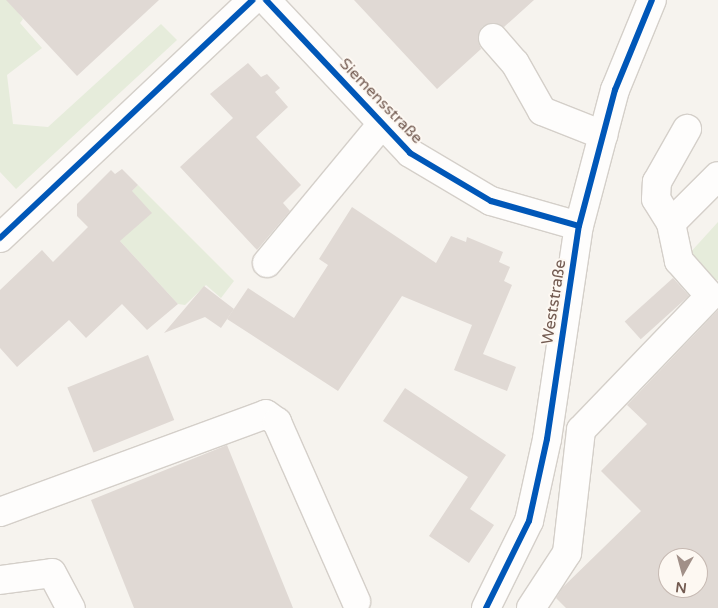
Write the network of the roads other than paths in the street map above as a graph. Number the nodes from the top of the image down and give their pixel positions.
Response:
1 (253, 0) edge
2 (266, 0) edge
3 (652, 0) edge
4 (493, 38) dead end
5 (383, 123) junction
6 (687, 129) dead end
7 (603, 135) junction
8 (718, 176) edge
9 (671, 222) junction
10 (579, 226) junction
11 (0, 238) edge
12 (267, 264) dead end
13 (714, 295) edge
14 (0, 512) edge
15 (0, 580) edge
16 (356, 601) dead end
17 (71, 608) edge
18 (486, 608) edge
19 (531, 608) edge

1 - 11 street
2 - 5 street, Siemensstraße
3 - 7 street, Weststraße
4 - 7 street
5 - 10 street, Siemensstraße
5 - 12 street
6 - 9 street
7 - 10 street, Weststraße
8 - 9 street
9 - 13 street
10 - 18 street, Weststraße
13 - 19 street
14 - 16 street
15 - 17 street

